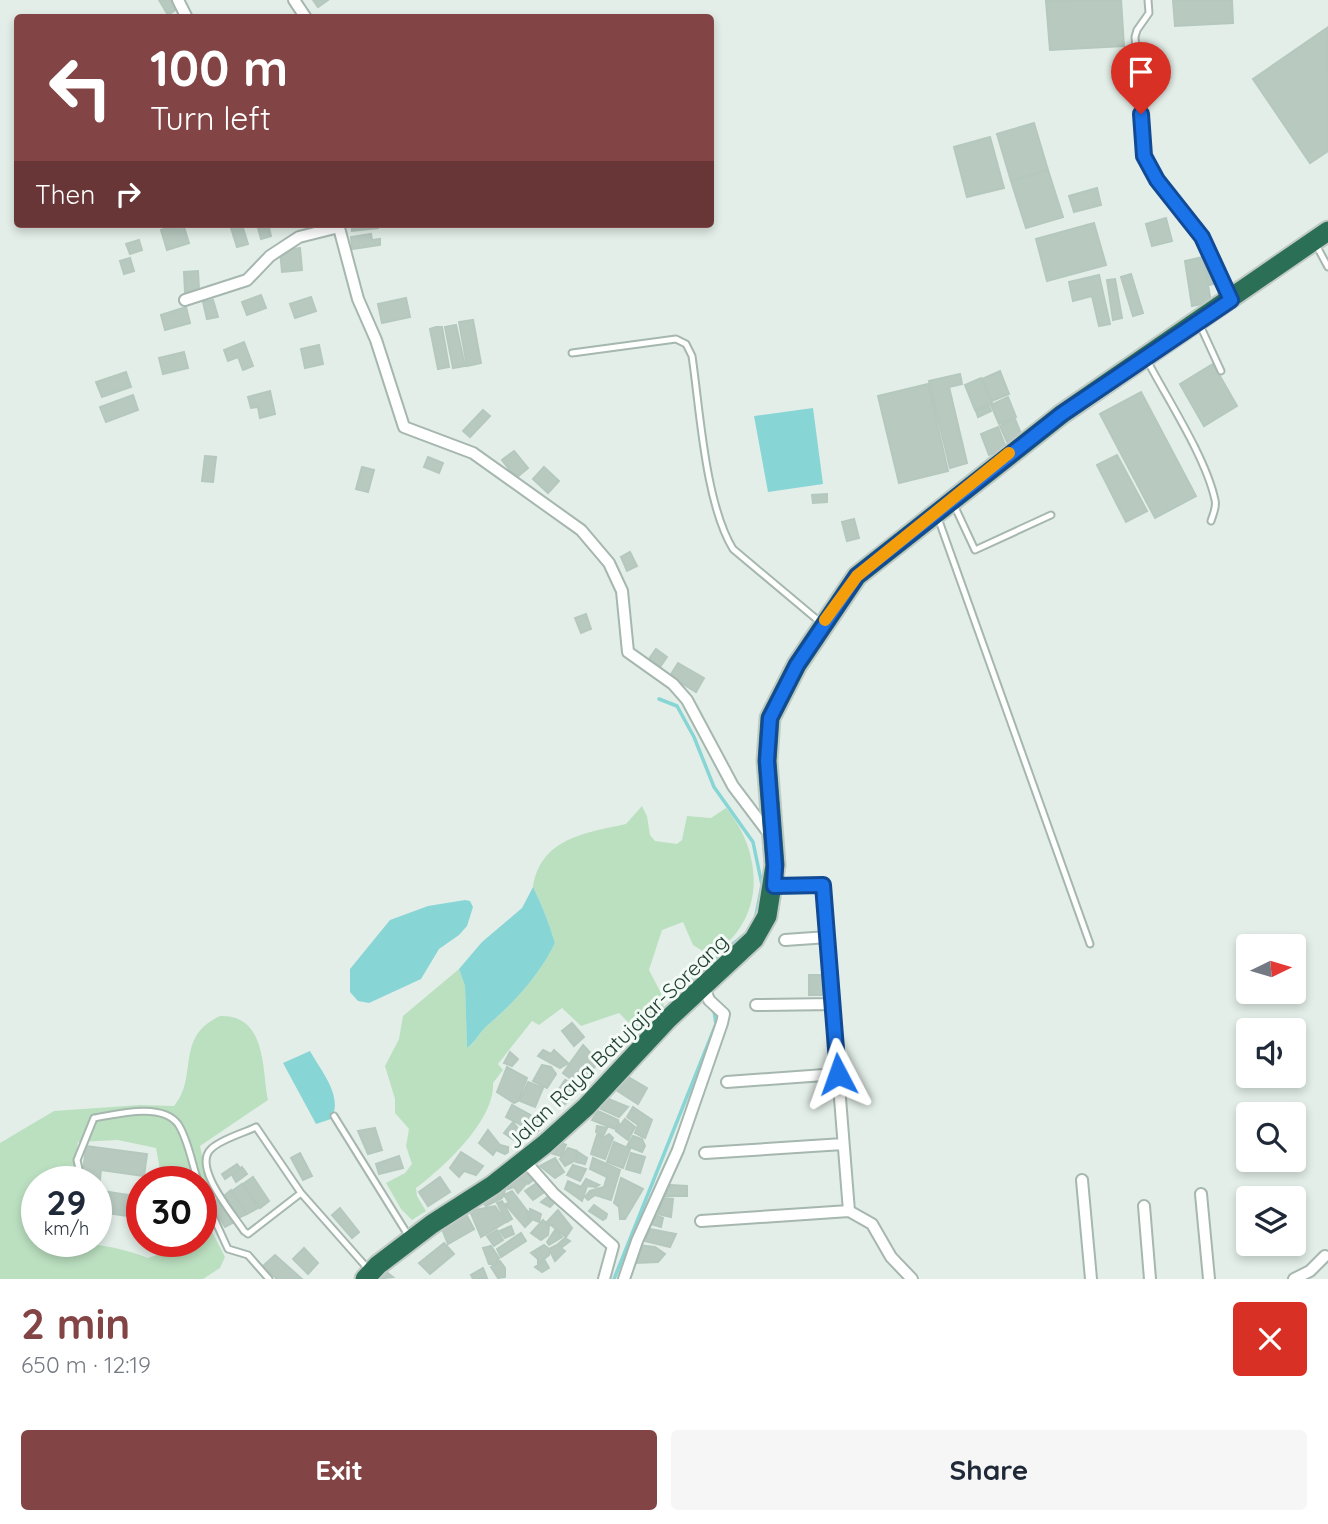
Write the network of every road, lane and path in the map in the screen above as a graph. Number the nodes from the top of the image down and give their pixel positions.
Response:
1 (1148, 0) edge
2 (332, 228) edge
3 (340, 228) edge
4 (1321, 236) edge
5 (1328, 267) edge
6 (185, 300) dead end
7 (1231, 300) junction
8 (1198, 322) junction
9 (572, 353) dead end
10 (1146, 358) junction
11 (1221, 371) dead end
12 (943, 505) junction
13 (1051, 515) dead end
14 (1210, 520) dead end
15 (822, 623) junction
16 (773, 840) junction
17 (774, 886) junction
18 (828, 937) junction
19 (785, 940) dead end
20 (1090, 944) dead end
21 (704, 987) junction
22 (756, 1004) dead end
23 (833, 1004) junction
24 (838, 1074) junction
25 (727, 1082) dead end
26 (334, 1116) dead end
27 (843, 1144) junction
28 (705, 1153) dead end
29 (525, 1161) junction
30 (78, 1166) edge
31 (193, 1166) edge
32 (1082, 1180) dead end
33 (301, 1193) junction
34 (1201, 1194) dead end
35 (1144, 1206) dead end
36 (849, 1211) junction
37 (701, 1221) dead end
38 (217, 1225) edge
39 (411, 1239) junction
40 (1325, 1256) dead end
41 (368, 1276) edge
42 (269, 1279) edge
43 (604, 1279) edge
44 (624, 1279) edge
45 (912, 1279) edge
46 (1091, 1279) edge
47 (1150, 1279) edge
48 (1209, 1279) edge
49 (1294, 1279) edge

1 - 7 lane
2 - 6 street
3 - 16 street
4 - 5 lane
4 - 7 highway, Jalan Raya Batujajar-Soreang
7 - 8 highway, Jalan Raya Batujajar-Soreang
8 - 10 highway, Jalan Raya Batujajar-Soreang
8 - 11 lane
9 - 15 lane
10 - 12 highway, Jalan Raya Batujajar-Soreang
10 - 14 lane
12 - 13 lane
12 - 15 highway, Jalan Raya Batujajar-Soreang
12 - 20 lane
15 - 16 highway, Jalan Raya Batujajar-Soreang
16 - 17 highway, Jalan Raya Batujajar-Soreang
17 - 18 street
17 - 21 highway, Jalan Raya Batujajar-Soreang
18 - 19 street
18 - 23 street
21 - 29 highway, Jalan Raya Batujajar-Soreang
21 - 44 street
22 - 23 street
23 - 24 street
24 - 25 street
24 - 27 street
26 - 39 lane
27 - 28 street
27 - 36 street
29 - 39 highway, Jalan Raya Batujajar-Soreang
29 - 43 street
30 - 31 lane
32 - 46 street
33 - 33 lane
33 - 41 lane
34 - 48 street
35 - 47 street
36 - 37 street
36 - 45 street
38 - 42 lane
39 - 41 highway, Jalan Raya Batujajar-Soreang
40 - 49 street

